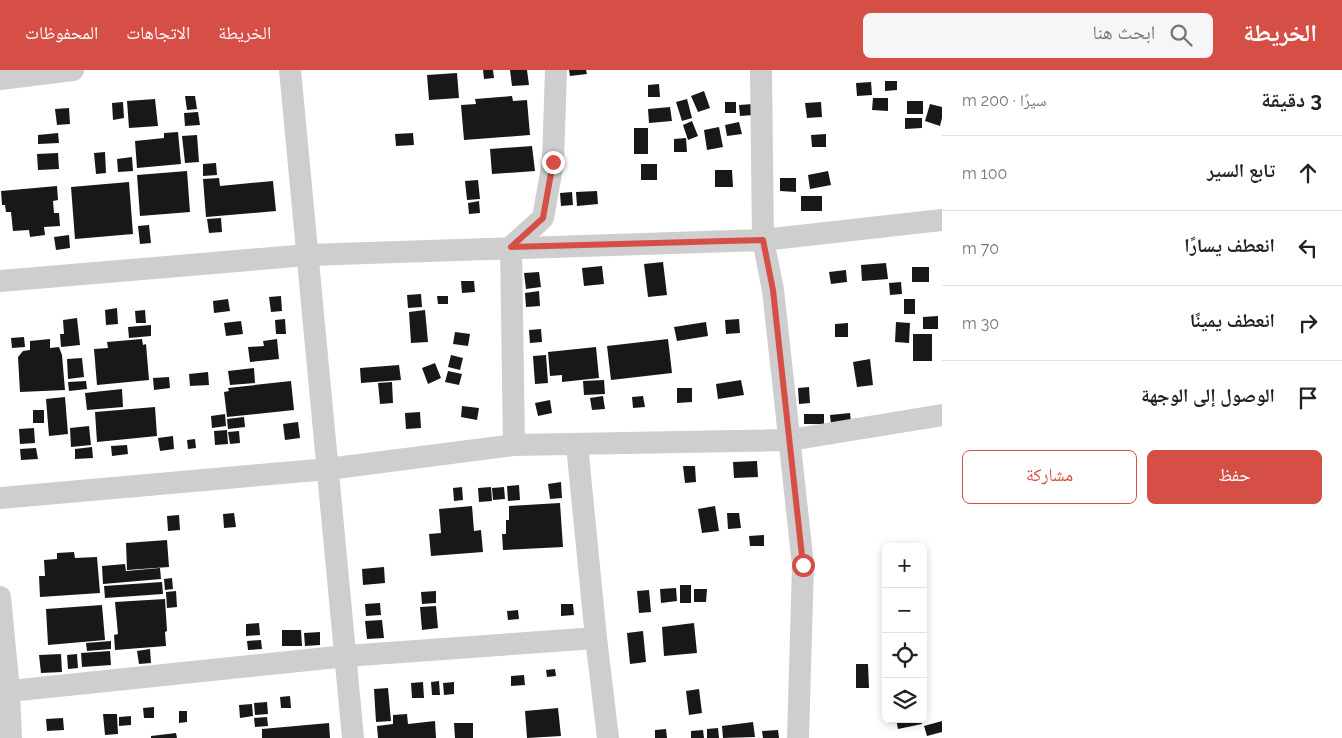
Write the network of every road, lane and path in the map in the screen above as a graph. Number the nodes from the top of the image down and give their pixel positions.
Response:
1 (73, 70) edge
2 (290, 70) edge
3 (556, 70) edge
4 (761, 70) edge
5 (0, 78) edge
6 (942, 220) edge
7 (763, 240) junction
8 (511, 247) junction
9 (308, 255) junction
10 (0, 281) edge
11 (942, 415) edge
12 (790, 440) junction
13 (577, 444) junction
14 (514, 445) junction
15 (328, 469) junction
16 (0, 498) edge
17 (0, 597) edge
18 (596, 638) junction
19 (346, 656) junction
20 (4, 691) edge
21 (11, 738) edge
22 (353, 738) edge
23 (608, 738) edge
24 (798, 738) edge

1 - 5 street
2 - 9 street
3 - 8 street
4 - 7 street
6 - 7 street
7 - 8 street
7 - 12 street
8 - 9 street
8 - 14 street
9 - 10 street
9 - 15 street
11 - 12 street
12 - 13 street
12 - 24 street
13 - 14 street
13 - 18 street
14 - 15 street
15 - 16 street
15 - 19 street
17 - 20 street
18 - 19 street
18 - 23 street
19 - 20 street
19 - 22 street
20 - 21 street

